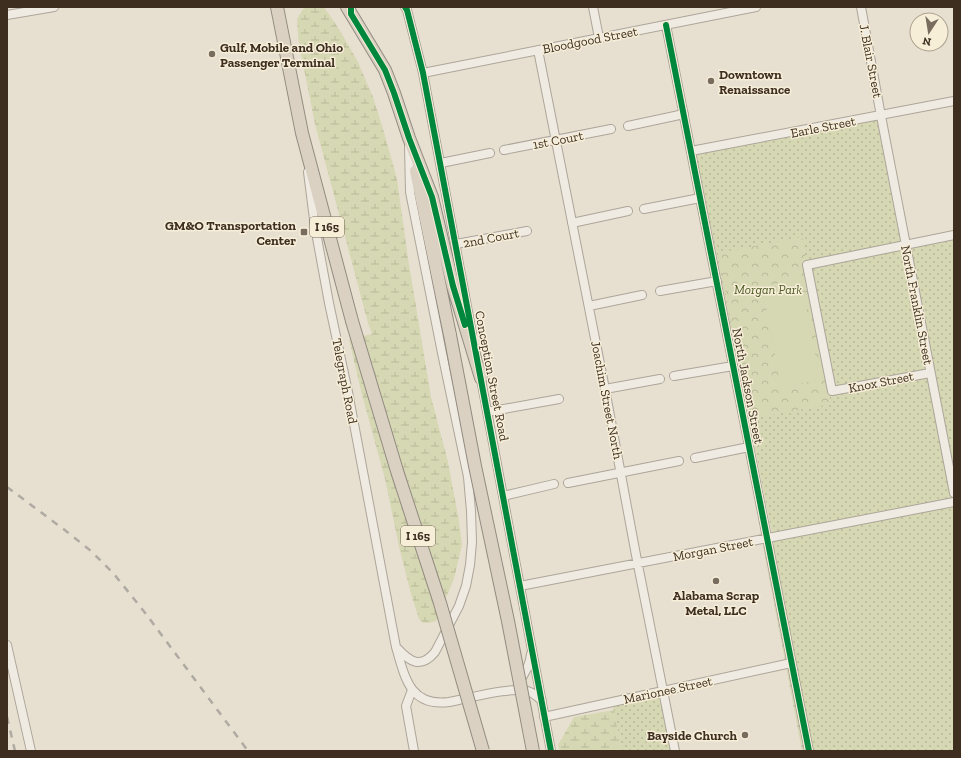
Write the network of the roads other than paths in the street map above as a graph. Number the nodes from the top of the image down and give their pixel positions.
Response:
1 (54, 7) edge
2 (277, 7) edge
3 (405, 7) edge
4 (593, 7) edge
5 (756, 7) edge
6 (860, 7) edge
7 (348, 9) edge
8 (7, 15) edge
9 (666, 25) junction
10 (599, 38) junction
11 (538, 50) junction
12 (423, 73) junction
13 (954, 101) edge
14 (684, 114) junction
15 (881, 116) junction
16 (628, 126) dead end
17 (611, 129) dead end
18 (302, 133) junction
19 (409, 138) junction
20 (555, 140) junction
21 (504, 150) dead end
22 (691, 151) junction
23 (490, 153) dead end
24 (441, 163) junction
25 (700, 198) junction
26 (644, 209) dead end
27 (628, 211) dead end
28 (572, 223) junction
29 (527, 231) dead end
30 (954, 235) edge
31 (456, 244) junction
32 (906, 244) junction
33 (717, 281) junction
34 (660, 291) dead end
35 (642, 295) dead end
36 (589, 306) junction
37 (733, 366) junction
38 (930, 373) junction
39 (674, 376) dead end
40 (481, 378) junction
41 (660, 379) dead end
42 (605, 389) junction
43 (559, 399) dead end
44 (487, 412) junction
45 (749, 447) junction
46 (695, 458) dead end
47 (678, 461) dead end
48 (621, 472) junction
49 (568, 483) dead end
50 (554, 484) dead end
51 (954, 493) edge
52 (503, 496) junction
53 (954, 502) edge
54 (766, 539) junction
55 (638, 563) junction
56 (520, 586) junction
57 (532, 645) junction
58 (7, 646) edge
59 (396, 647) junction
60 (791, 663) junction
61 (412, 690) junction
62 (508, 690) junction
63 (663, 691) junction
64 (542, 702) junction
65 (544, 717) junction
66 (31, 751) edge
67 (414, 751) edge
68 (483, 751) edge
69 (532, 751) edge
70 (551, 751) edge
71 (675, 751) edge
72 (809, 751) edge

1 - 8 street
2 - 18 highway, Telegraph Road
3 - 12 street, Conception Street Road
4 - 10 street
5 - 9 street, Bloodgood Street
6 - 15 street, J. Blair Street
7 - 19 highway
9 - 10 street, Bloodgood Street
9 - 14 street, North Jackson Street
10 - 11 street, Bloodgood Street
11 - 12 street, Bloodgood Street
11 - 20 street, Joachim Street North
12 - 24 street, Conception Street Road
13 - 15 street, Earle Street
14 - 16 street
14 - 22 street, North Jackson Street
15 - 22 street, Earle Street
15 - 32 street, North Franklin Street
17 - 20 street, 1st Court
18 - 59 street, Telegraph Road
18 - 68 highway, I 165, bridge
19 - 40 highway
19 - 59 street
19 - 69 highway, bridge
20 - 21 street, 1st Court
20 - 28 street, Joachim Street North
22 - 25 street, North Jackson Street
23 - 24 street
24 - 31 street, Conception Street Road
25 - 26 street
25 - 33 street, North Jackson Street
27 - 28 street
28 - 36 street, Joachim Street North
29 - 31 street, 2nd Court
30 - 32 street
31 - 40 street, Conception Street Road
32 - 38 street, North Franklin Street
32 - 38 street, Knox Street
33 - 34 street
33 - 37 street, North Jackson Street
35 - 36 street
36 - 42 street, Joachim Street North
37 - 39 street
37 - 45 street, North Jackson Street
38 - 51 street, North Franklin Street
40 - 44 street, Conception Street Road
41 - 42 street
42 - 48 street, Joachim Street North
43 - 44 street
44 - 52 street, Conception Street Road
45 - 46 street
45 - 54 street, North Jackson Street
47 - 48 street
48 - 49 street
48 - 55 street, Joachim Street North
50 - 52 street
52 - 56 street, Conception Street Road
53 - 54 street, Morgan Street
54 - 55 street, Morgan Street
54 - 60 street, North Jackson Street
55 - 56 street, Morgan Street
55 - 63 street, Joachim Street North
56 - 57 street, Conception Street Road
57 - 62 street
57 - 64 street, Conception Street Road
58 - 66 street
59 - 61 street, Telegraph Road
60 - 63 street, Marionee Street
60 - 72 street, North Jackson Street
61 - 62 street
61 - 67 street
62 - 64 street
63 - 65 street, Marionee Street
63 - 71 street, Joachim Street North
64 - 65 street, Conception Street Road
65 - 70 street, Conception Street Road

